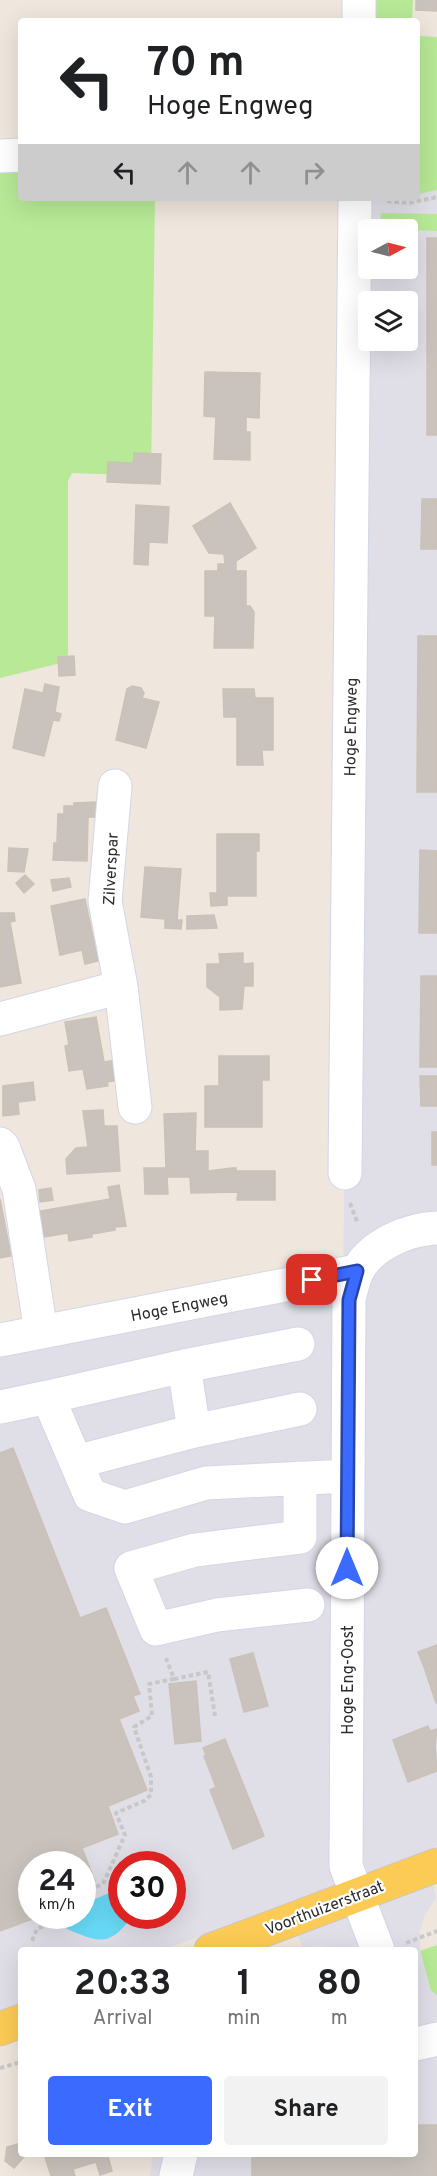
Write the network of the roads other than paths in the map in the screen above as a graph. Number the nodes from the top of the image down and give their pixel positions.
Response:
1 (360, 0) edge
2 (359, 18) edge
3 (18, 155) edge
4 (0, 156) edge
5 (355, 201) edge
6 (115, 786) dead end
7 (121, 987) junction
8 (0, 1019) edge
9 (135, 1107) dead end
10 (0, 1144) edge
11 (345, 1173) road end
12 (437, 1228) edge
13 (365, 1261) junction
14 (41, 1332) junction
15 (0, 1340) edge
16 (298, 1344) dead end
17 (184, 1366) junction
18 (48, 1396) junction
19 (0, 1407) edge
20 (300, 1409) dead end
21 (194, 1431) junction
22 (76, 1462) junction
23 (348, 1476) junction
24 (300, 1478) junction
25 (308, 1605) dead end
26 (437, 1865) edge
27 (356, 1894) junction
28 (219, 1947) edge
29 (387, 1947) edge
30 (18, 2022) edge
31 (0, 2029) edge
32 (181, 2157) edge
33 (176, 2176) edge

1 - 2 street
3 - 4 street
5 - 11 street, Hoge Engweg
6 - 7 street, Zilverspar
7 - 8 street
7 - 9 street, Zilverspar
10 - 14 street
12 - 13 street
13 - 14 street, Hoge Engweg
13 - 23 street, Hoge Eng-Oost
14 - 15 street, Hoge Engweg
16 - 17 street
17 - 18 street
17 - 21 street
18 - 19 street
18 - 22 street
20 - 21 street
21 - 22 street
22 - 24 street
23 - 24 street
23 - 27 street, Hoge Eng-Oost
24 - 25 street
26 - 27 main road, Voorthuizerstraat
27 - 28 main road, Voorthuizerstraat
27 - 29 street, Hoge Eng-Oost
30 - 31 main road
32 - 33 street

